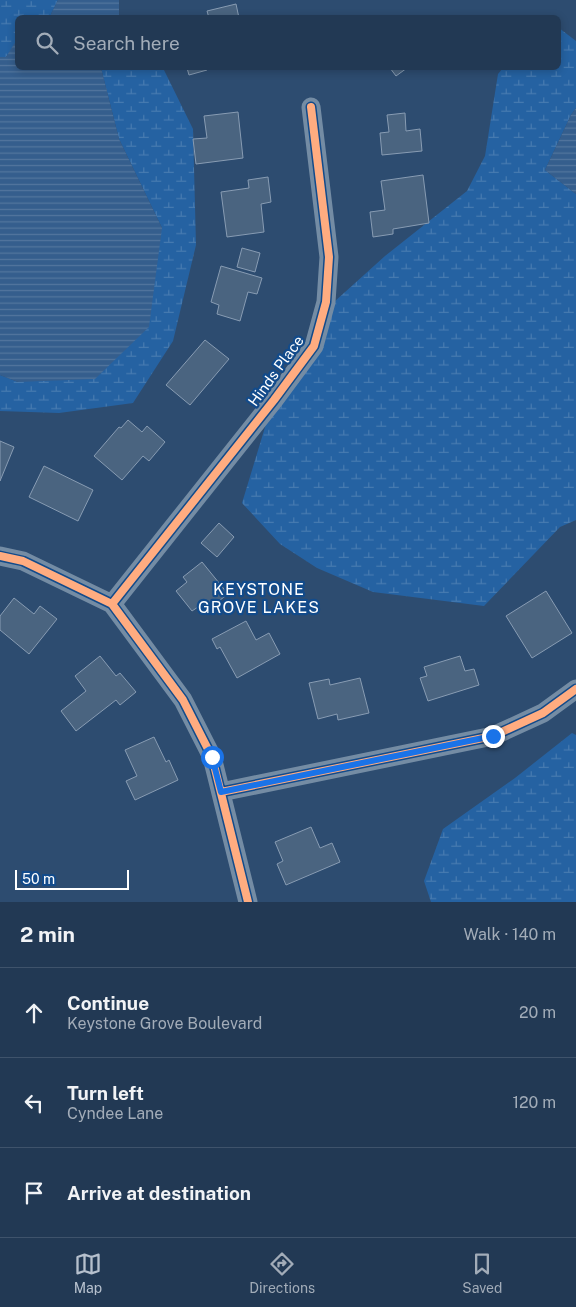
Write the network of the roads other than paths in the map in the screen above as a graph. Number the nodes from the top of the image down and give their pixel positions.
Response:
1 (311, 106) dead end
2 (0, 556) edge
3 (112, 604) junction
4 (576, 689) edge
5 (221, 792) junction
6 (248, 902) edge

1 - 3 street, Hinds Place
2 - 3 street
3 - 5 street
4 - 5 street
5 - 6 street

